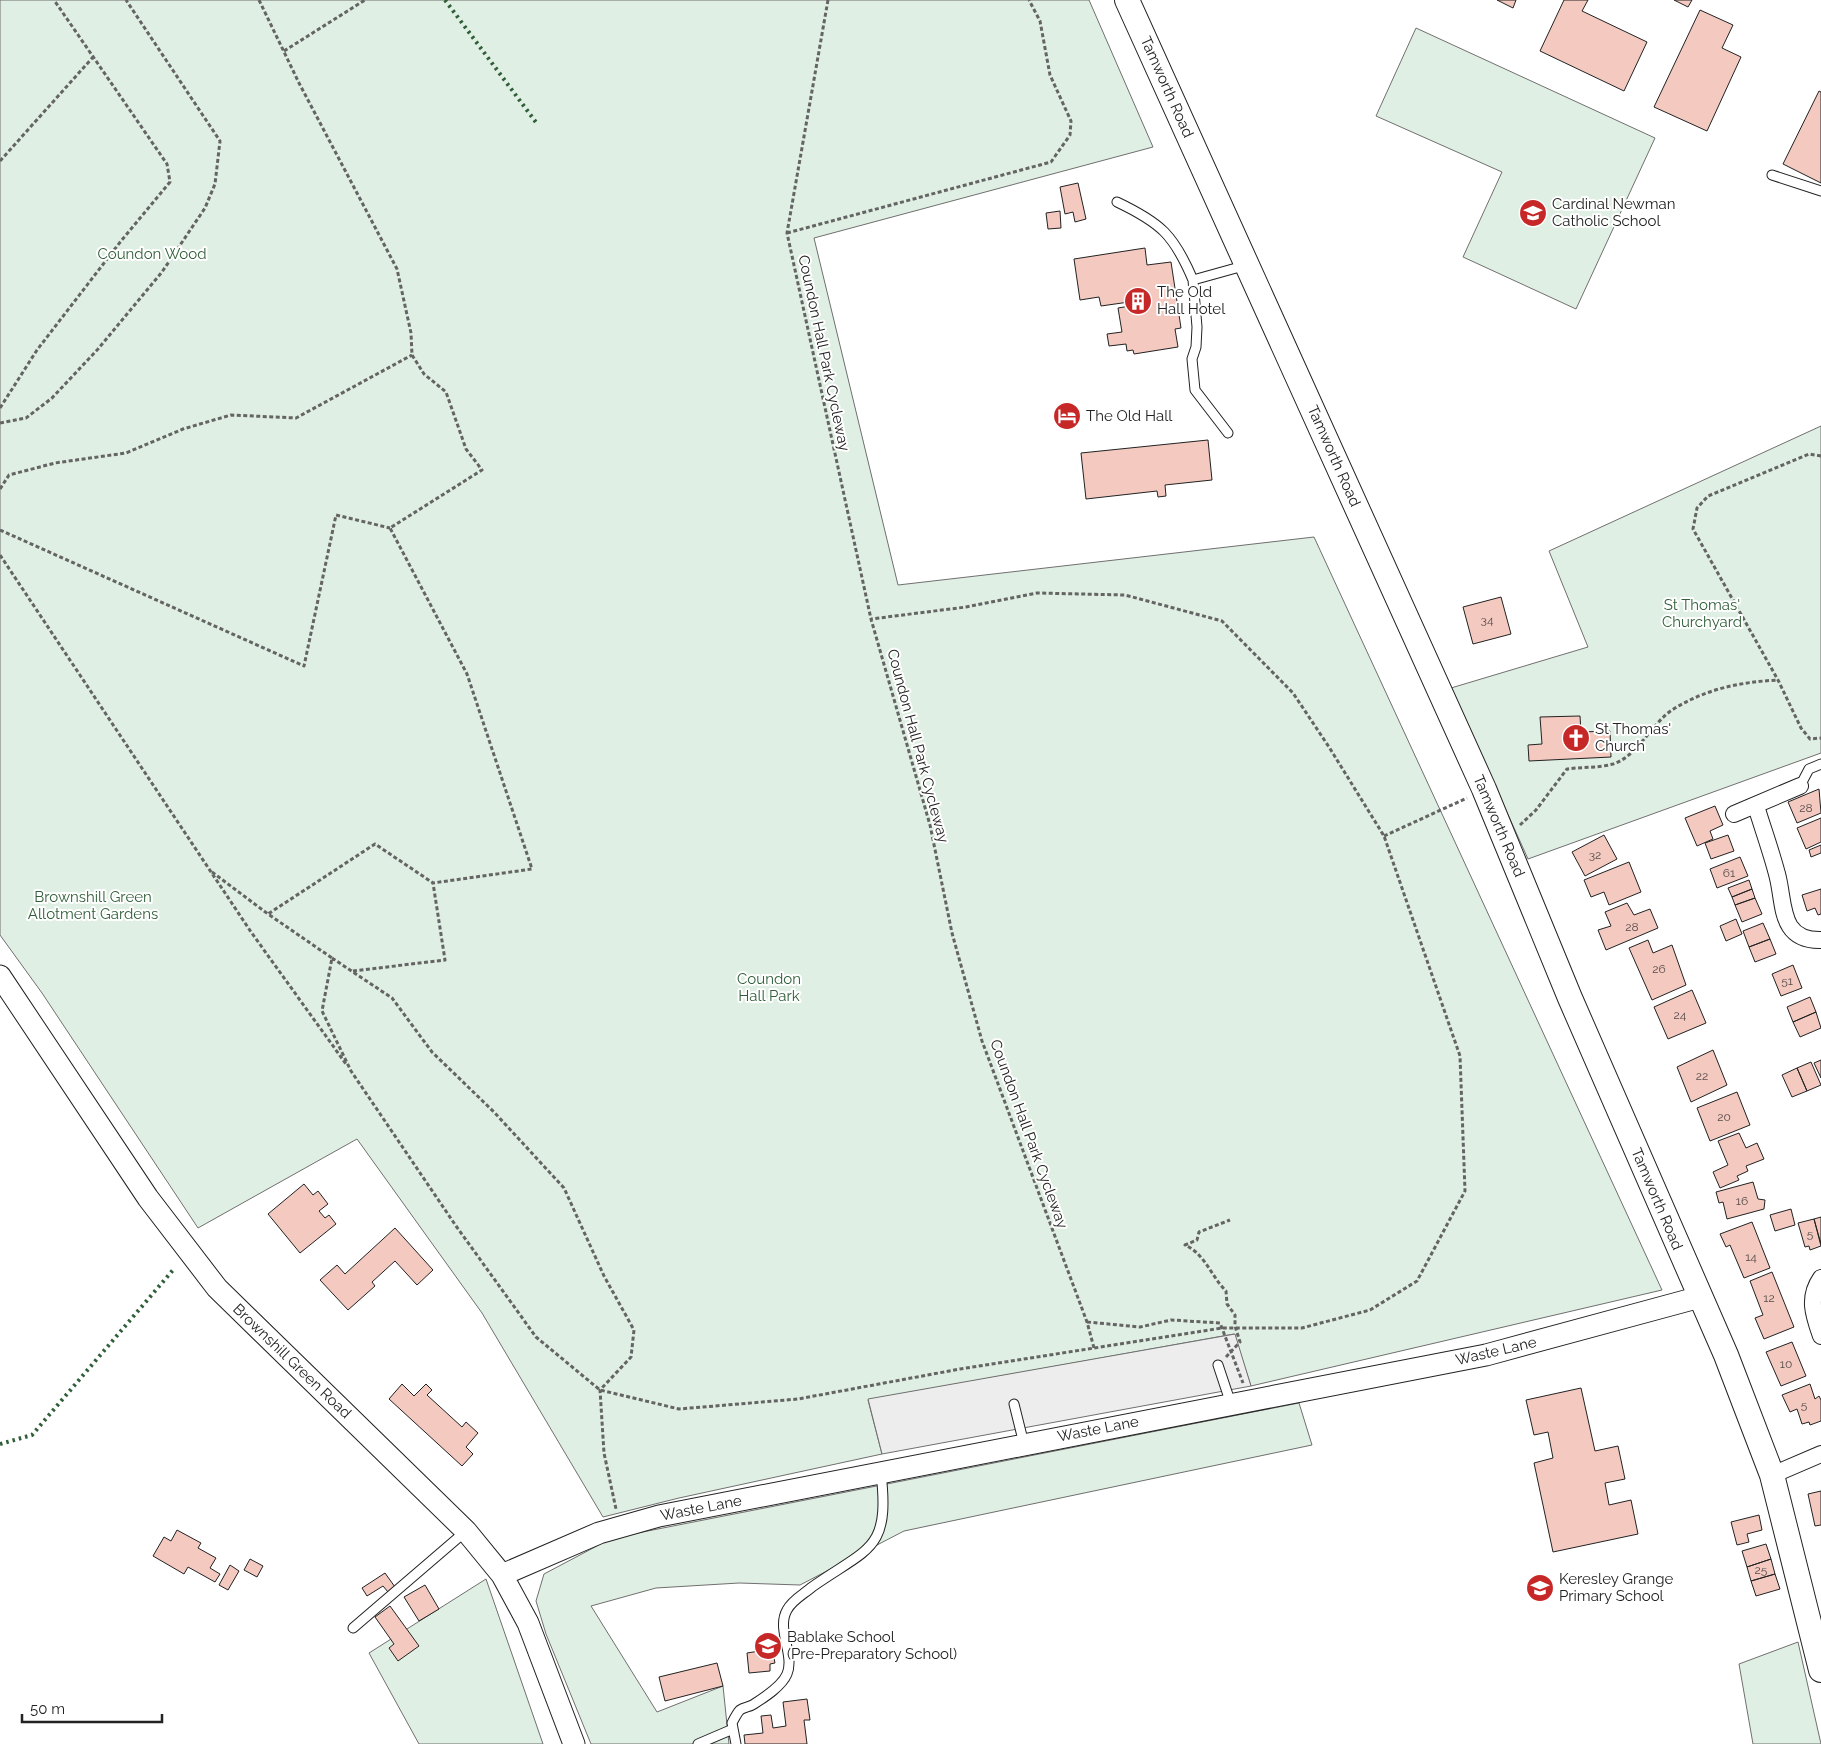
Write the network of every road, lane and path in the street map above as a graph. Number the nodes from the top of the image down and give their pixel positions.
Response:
1 (54, 0) edge
2 (126, 0) edge
3 (259, 0) edge
4 (364, 0) edge
5 (828, 0) edge
6 (1029, 0) edge
7 (1127, 0) edge
8 (284, 51) junction
9 (94, 56) junction
10 (0, 161) edge
11 (1772, 175) dead end
12 (1821, 191) edge
13 (1117, 202) dead end
14 (787, 233) junction
15 (1247, 265) junction
16 (1193, 280) junction
17 (412, 355) junction
18 (0, 408) edge
19 (0, 422) edge
20 (1228, 433) dead end
21 (1821, 456) edge
22 (0, 489) edge
23 (390, 528) junction
24 (0, 530) edge
25 (0, 555) edge
26 (871, 619) junction
27 (1778, 680) junction
28 (1821, 738) edge
29 (1821, 764) edge
30 (1800, 786) joint
31 (1484, 789) junction
32 (1756, 806) junction
33 (1734, 814) dead end
34 (1515, 818) dead end
35 (1384, 836) junction
36 (209, 870) junction
37 (433, 883) junction
38 (268, 914) junction
39 (1821, 940) edge
40 (332, 958) junction
41 (353, 972) junction
42 (0, 976) edge
43 (351, 1071) junction
44 (1230, 1220) dead end
45 (1821, 1278) edge
46 (1700, 1297) junction
47 (1087, 1322) junction
48 (1235, 1326) junction
49 (1222, 1328) junction
50 (1821, 1336) edge
51 (1094, 1348) junction
52 (1231, 1352) junction
53 (1218, 1365) dead end
54 (600, 1390) junction
55 (1240, 1402) junction
56 (1014, 1404) dead end
57 (1024, 1444) junction
58 (1821, 1454) edge
59 (881, 1473) junction
60 (1772, 1475) junction
61 (620, 1527) junction
62 (466, 1531) junction
63 (502, 1575) junction
64 (353, 1628) dead end
65 (1817, 1635) edge
66 (1821, 1670) edge
67 (733, 1730) junction
68 (574, 1744) edge
69 (698, 1744) edge
70 (736, 1744) edge

1 - 9 path
2 - 19 path
3 - 8 path
4 - 8 path
5 - 14 path, Coundon Hall Park Cycleway
6 - 14 path
7 - 15 main road, Tamworth Road
8 - 17 path
9 - 10 path
9 - 18 path
11 - 12 lane
13 - 16 lane
14 - 26 path, Coundon Hall Park Cycleway
15 - 16 lane
15 - 31 main road, Tamworth Road
16 - 20 lane
17 - 22 path
17 - 23 path
21 - 27 path
23 - 24 path
23 - 37 path
25 - 36 path
26 - 35 path
26 - 47 path, Coundon Hall Park Cycleway
27 - 28 path
27 - 34 path
29 - 30 lane
30 - 32 street
31 - 35 path
31 - 46 main road, Tamworth Road
32 - 33 street
32 - 39 street
35 - 48 path
36 - 38 path
36 - 43 path
37 - 38 path
37 - 41 path
38 - 40 path
40 - 41 path
40 - 43 path
41 - 54 path
42 - 62 street, Brownshill Green Road
43 - 54 path
44 - 48 path
45 - 50 street
46 - 55 street, Waste Lane
46 - 60 main road, Tamworth Road
47 - 49 path
47 - 51 path, Coundon Hall Park Cycleway
48 - 49 path
48 - 52 path
49 - 51 path
49 - 52 path
51 - 54 path
52 - 55 path
53 - 55 lane
54 - 61 path
55 - 57 street, Waste Lane
56 - 57 lane
57 - 59 street, Waste Lane
58 - 60 street
59 - 61 street, Waste Lane
59 - 67 lane
60 - 65 main road, Tamworth Road
61 - 63 street, Waste Lane
62 - 63 street, Brownshill Green Road
62 - 64 lane
63 - 68 street, Brownshill Green Road
65 - 66 main road, Tamworth Road
67 - 69 lane
67 - 70 lane

